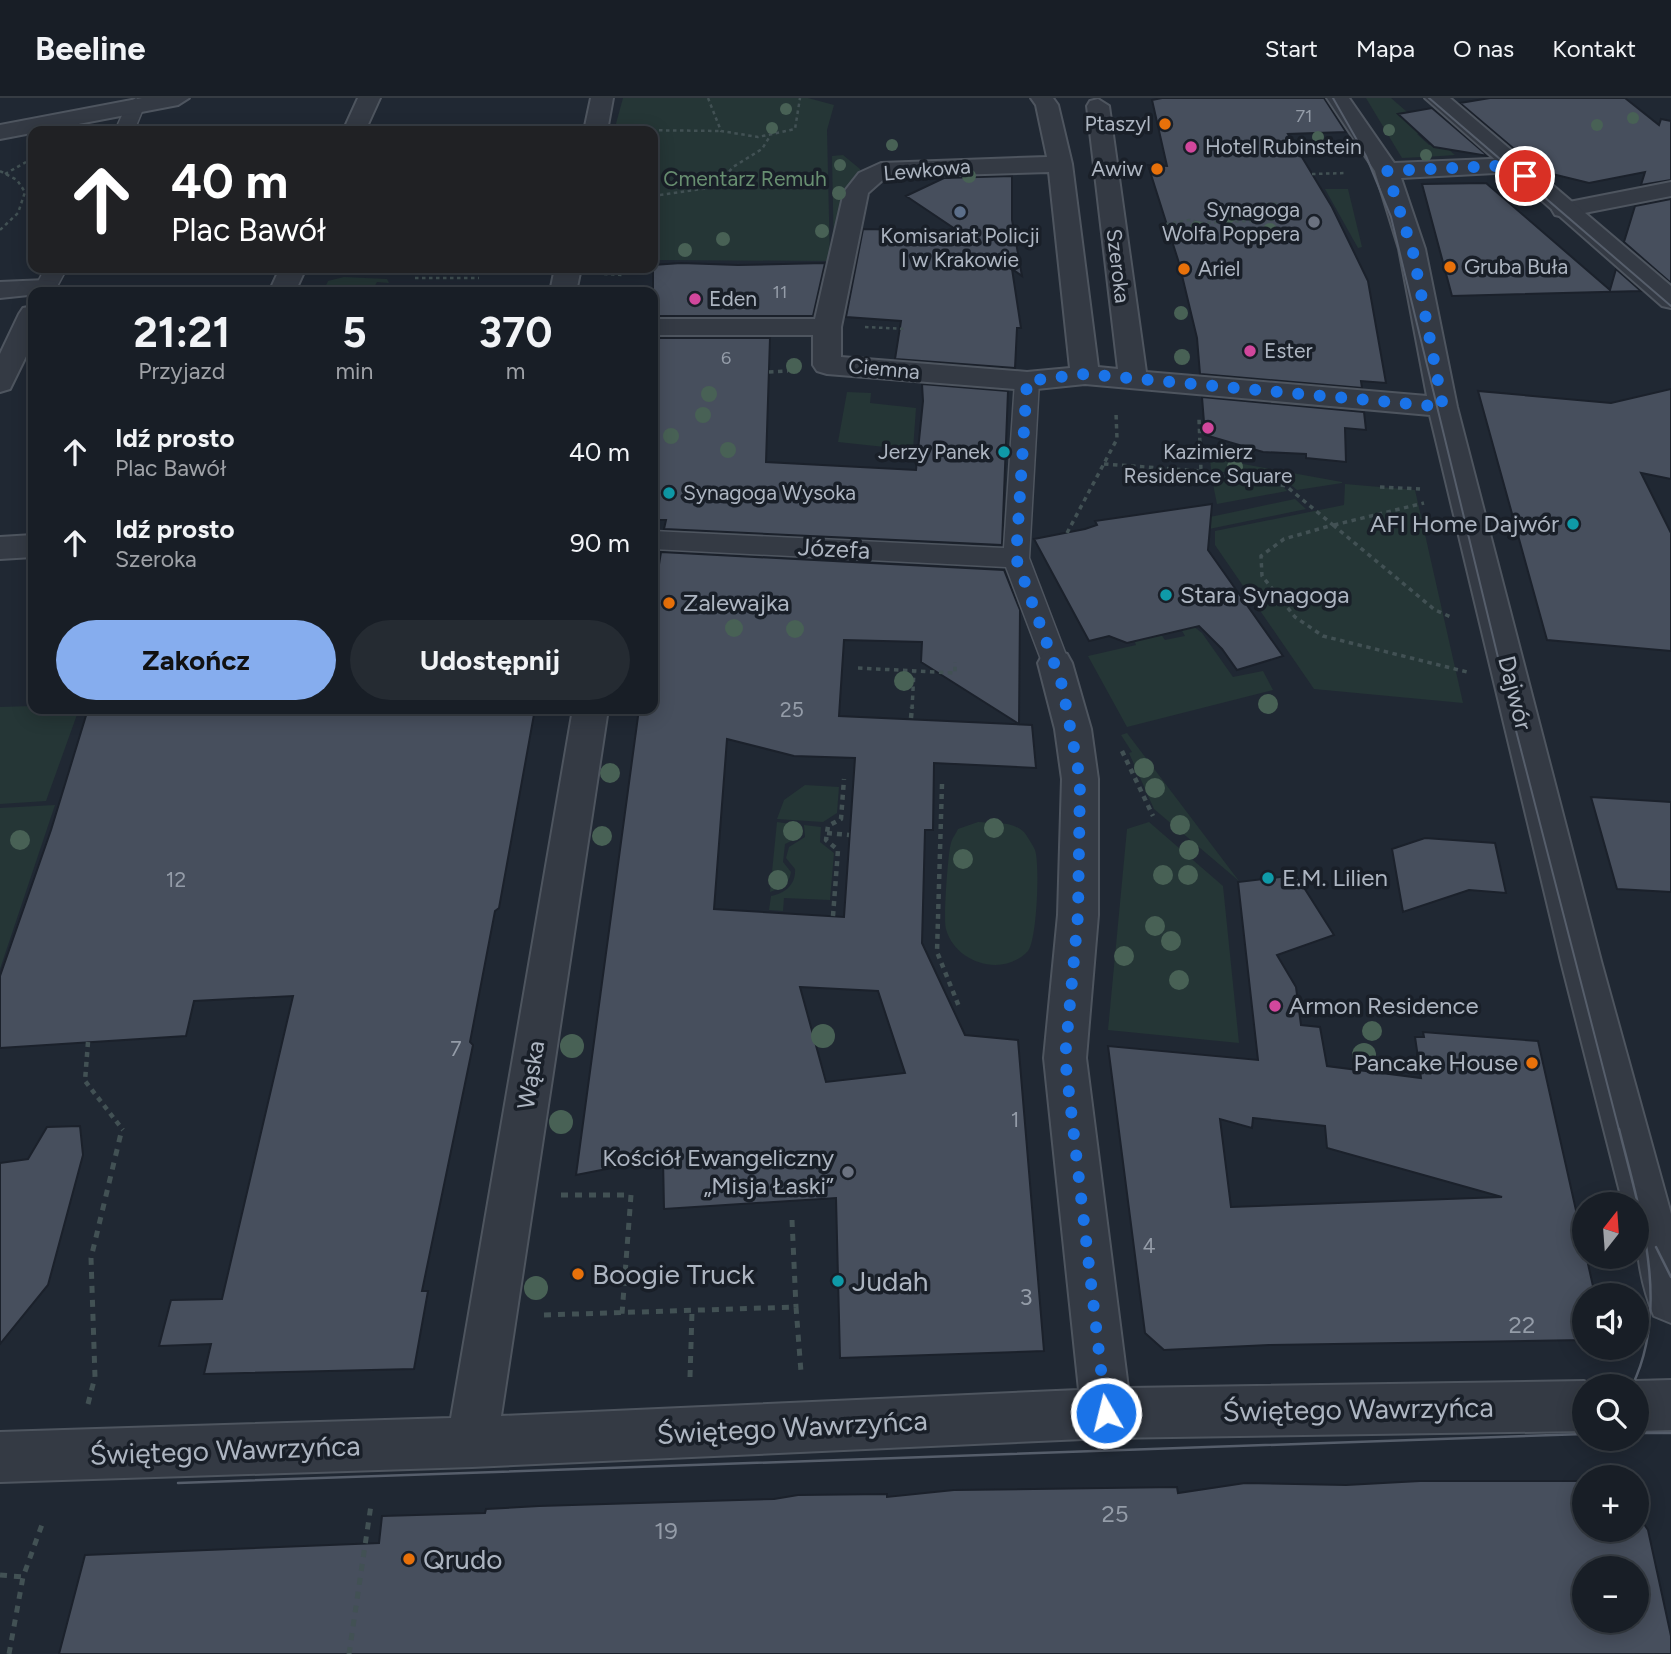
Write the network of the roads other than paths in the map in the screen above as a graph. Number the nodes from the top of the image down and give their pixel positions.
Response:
1 (178, 98) edge
2 (369, 98) edge
3 (602, 98) edge
4 (1338, 98) edge
5 (1436, 98) edge
6 (138, 101) edge
7 (1044, 101) edge
8 (126, 126) edge
9 (356, 126) edge
10 (597, 126) edge
11 (0, 132) edge
12 (1060, 164) junction
13 (1514, 165) junction
14 (1387, 171) junction
15 (1671, 189) edge
16 (1564, 210) junction
17 (49, 283) edge
18 (0, 290) edge
19 (1671, 300) edge
20 (28, 324) edge
21 (658, 327) edge
22 (827, 327) junction
23 (1085, 374) junction
24 (28, 376) edge
25 (2, 379) edge
26 (1133, 379) junction
27 (1027, 381) junction
28 (1443, 407) junction
29 (658, 540) edge
30 (28, 546) edge
31 (0, 548) edge
32 (1016, 558) junction
33 (1055, 663) joint
34 (589, 714) edge
35 (1671, 1299) edge
36 (1671, 1405) edge
37 (1572, 1406) edge
38 (1649, 1406) edge
39 (1106, 1413) junction
40 (472, 1442) junction
41 (0, 1457) edge

1 - 6 street
2 - 9 street
3 - 10 street
4 - 14 street, Dajwór
5 - 13 street
6 - 8 street
6 - 11 street
7 - 12 street, Szeroka
7 - 26 street, Szeroka
12 - 22 street, Lewkowa
12 - 23 street, Szeroka
13 - 14 street
13 - 16 street
14 - 28 street, Dajwór
15 - 16 street
16 - 19 street
17 - 18 street
20 - 25 street
21 - 22 street, Ciemna
22 - 27 street, Ciemna
23 - 26 street
23 - 27 street
24 - 25 street
26 - 28 street
27 - 32 street
28 - 35 street, Dajwór
29 - 32 street, Józefa
30 - 31 street
32 - 33 street
33 - 39 street
34 - 40 street, Wąska
36 - 38 street
37 - 39 street, Świętego Wawrzyńca
39 - 40 street, Świętego Wawrzyńca
40 - 41 street, Świętego Wawrzyńca

